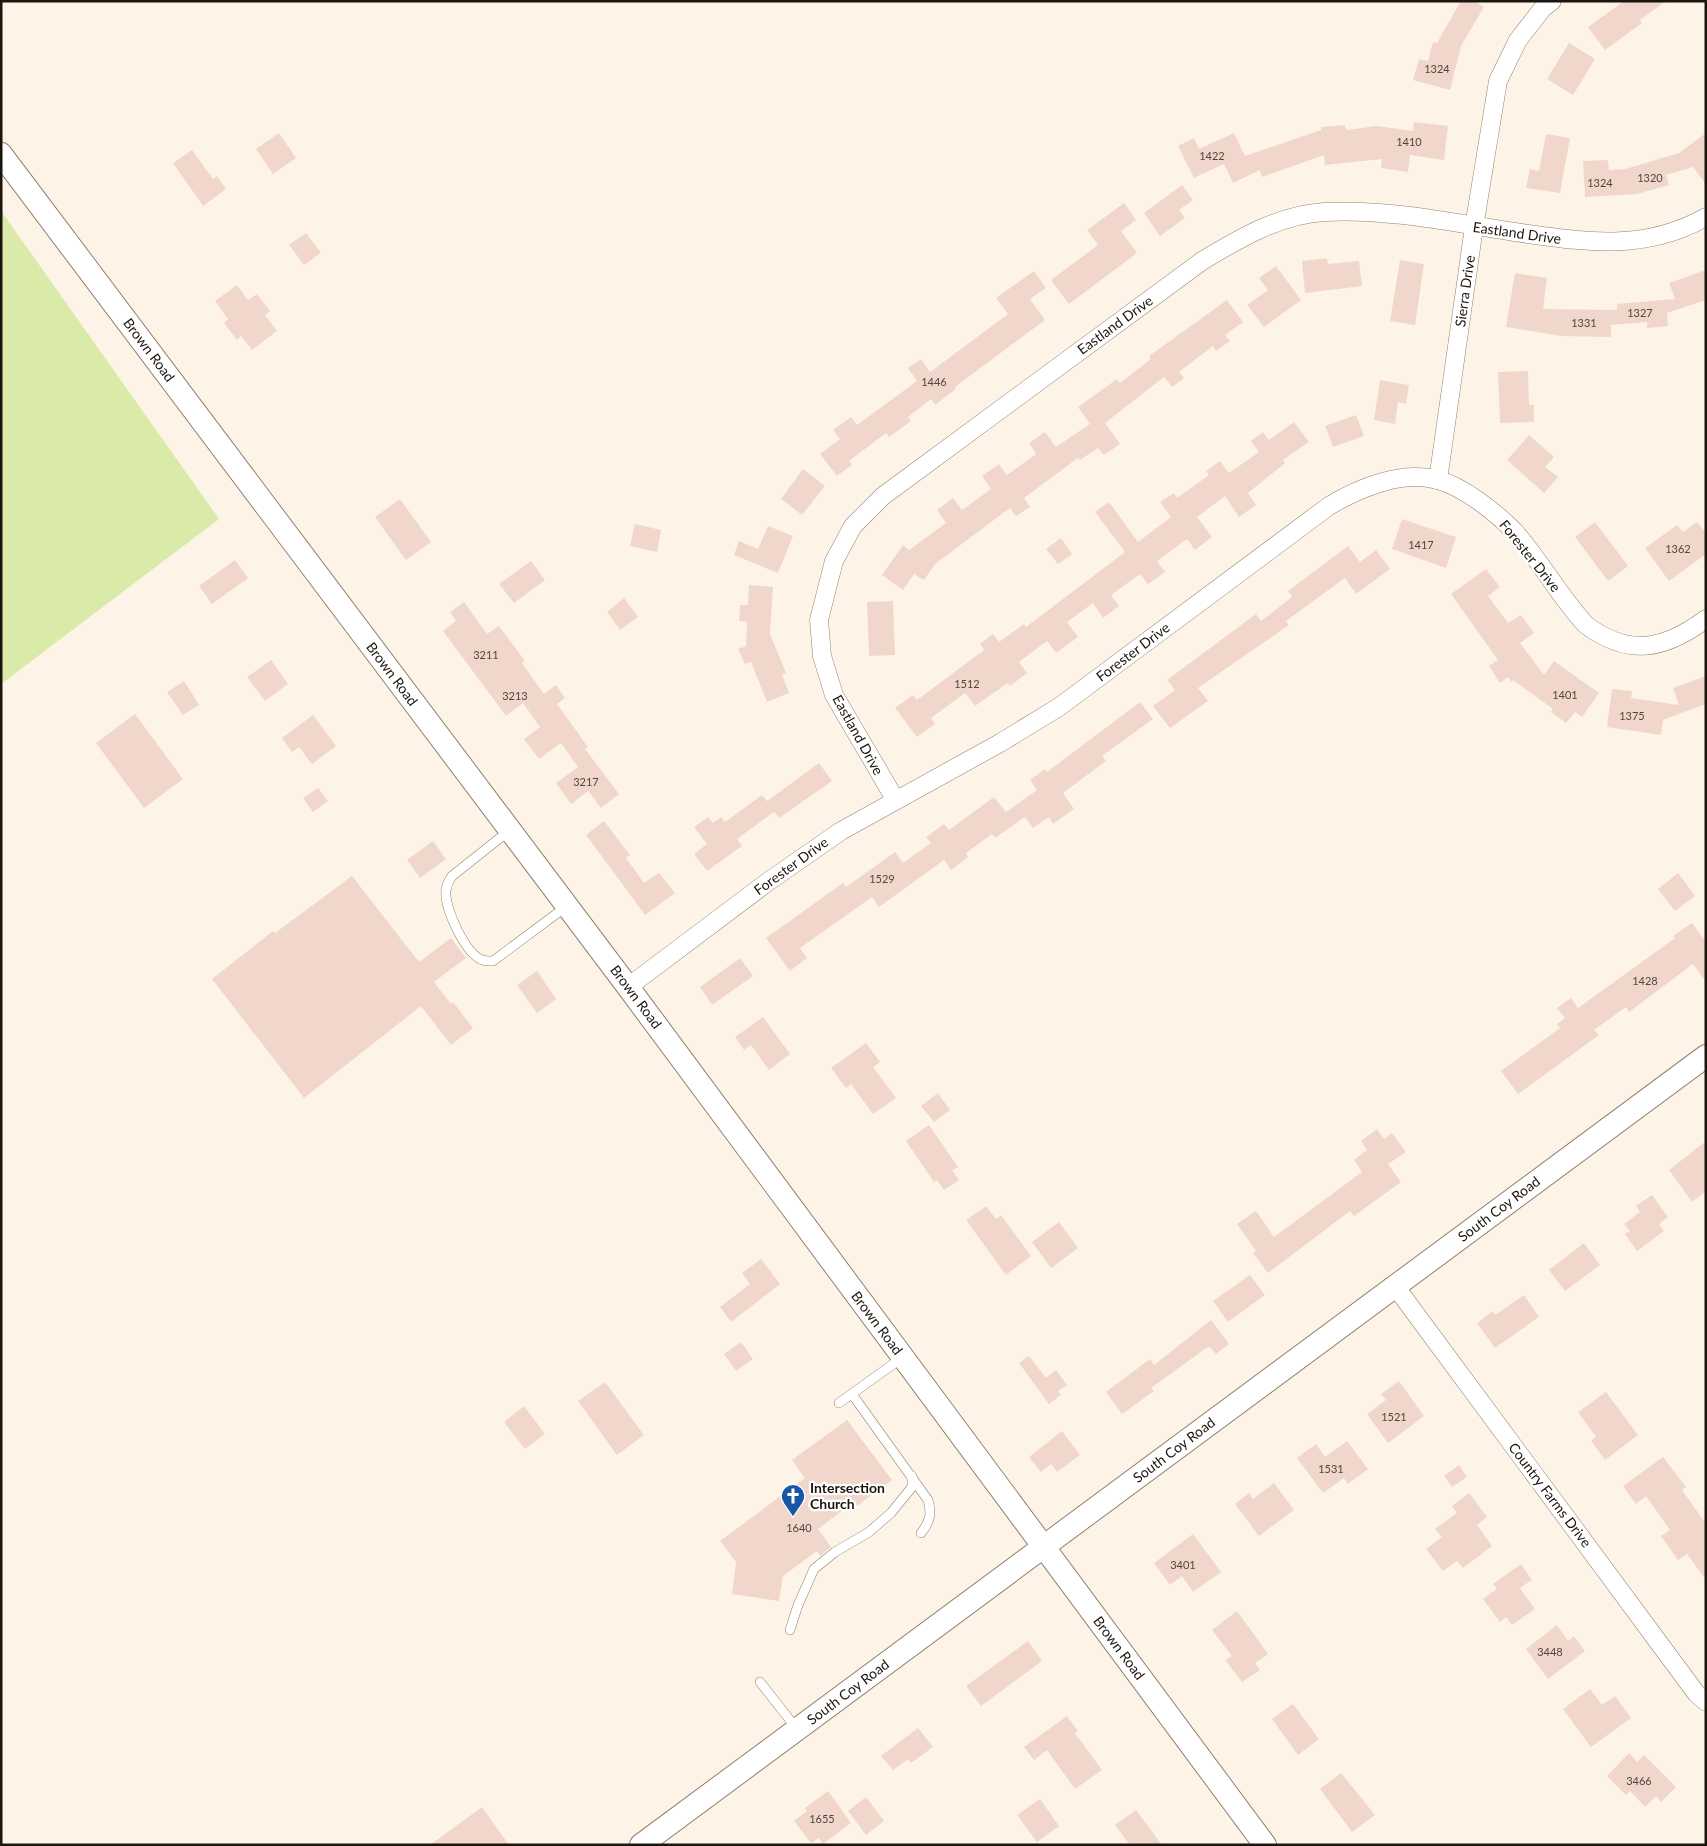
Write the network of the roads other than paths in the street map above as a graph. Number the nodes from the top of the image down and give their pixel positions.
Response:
1 (1552, 1) edge
2 (1, 154) edge
3 (1706, 217) edge
4 (1474, 227) junction
5 (1438, 480) junction
6 (1706, 619) edge
7 (895, 799) junction
8 (510, 830) junction
9 (567, 906) junction
10 (628, 987) junction
11 (1706, 1056) edge
12 (1395, 1286) junction
13 (903, 1357) junction
14 (852, 1394) junction
15 (839, 1403) dead end
16 (912, 1476) junction
17 (922, 1533) dead end
18 (1044, 1547) junction
19 (790, 1630) dead end
20 (760, 1682) dead end
21 (1706, 1702) edge
22 (797, 1729) junction
23 (641, 1845) edge
24 (1265, 1845) edge

1 - 4 street, Sierra Drive
2 - 8 street, Brown Road
3 - 4 street, Eastland Drive
4 - 5 street, Sierra Drive
4 - 7 street, Eastland Drive
5 - 6 street, Forester Drive
5 - 7 street, Forester Drive
7 - 10 street, Forester Drive
8 - 9 street, Brown Road
8 - 9 lane
9 - 10 street, Brown Road
10 - 13 street, Brown Road
11 - 12 street, South Coy Road
12 - 18 street, South Coy Road
12 - 21 street, Country Farms Drive
13 - 14 lane
13 - 18 street, Brown Road
14 - 15 lane
14 - 16 lane
16 - 17 lane
16 - 19 lane
18 - 22 street, South Coy Road
18 - 24 street, Brown Road
20 - 22 lane
22 - 23 street, South Coy Road

